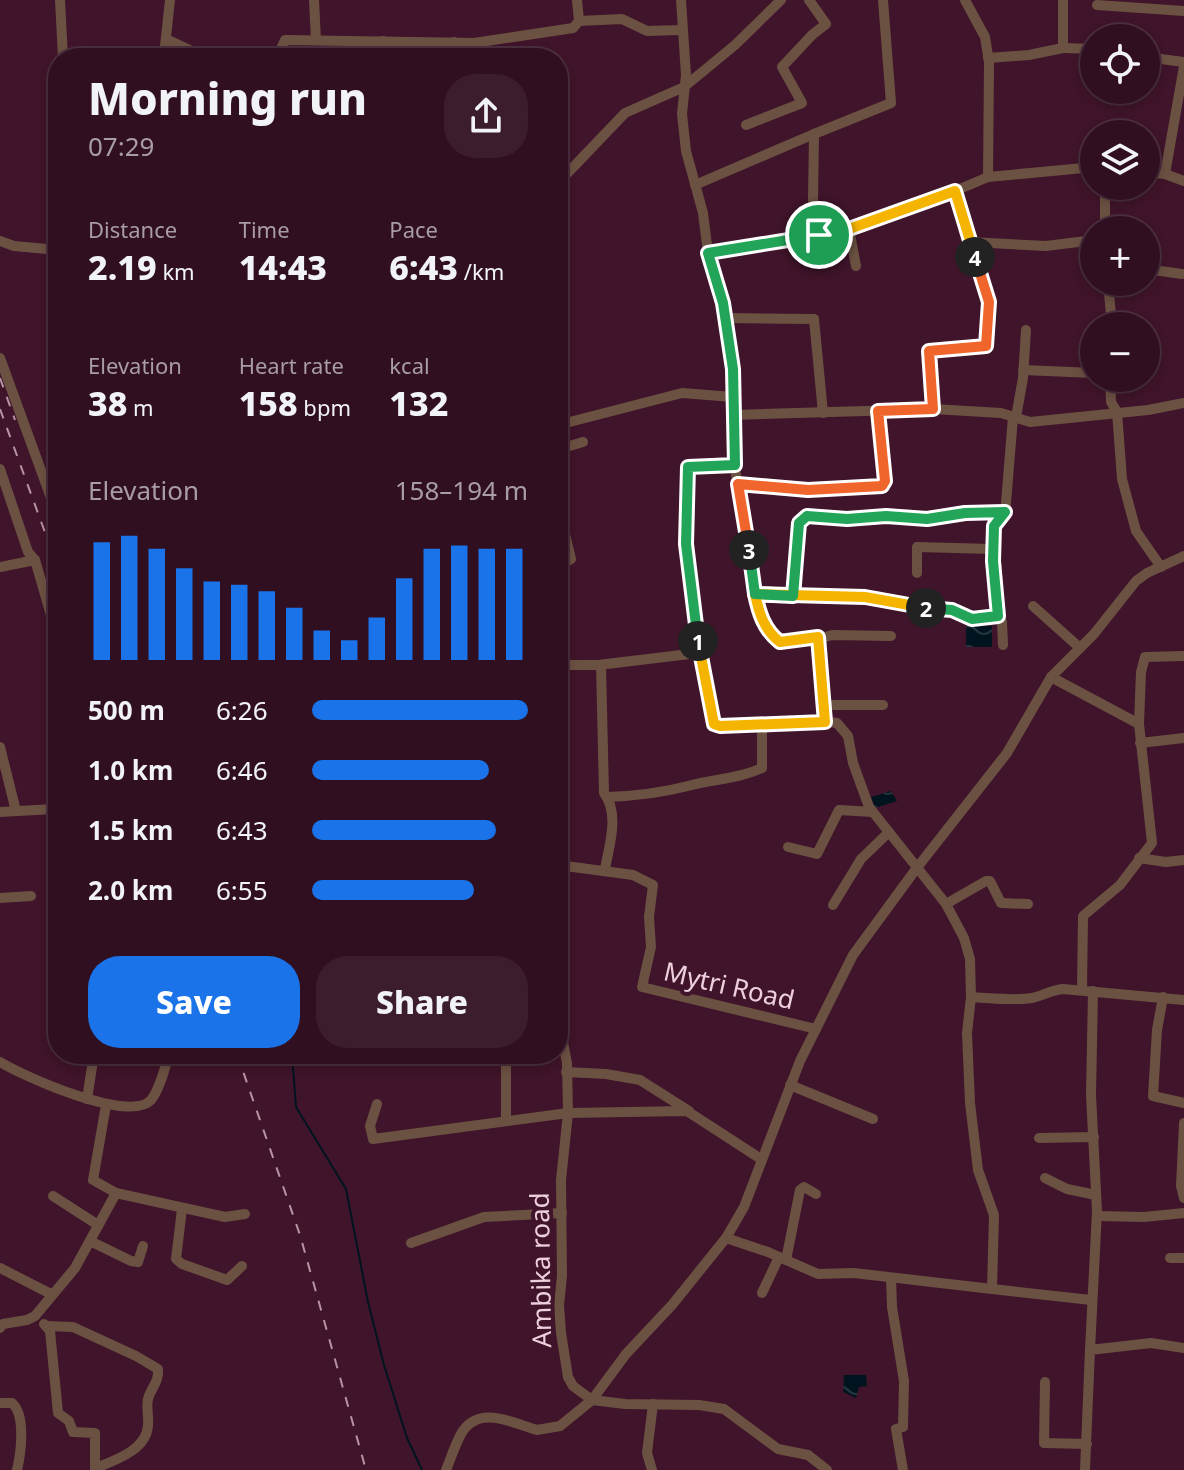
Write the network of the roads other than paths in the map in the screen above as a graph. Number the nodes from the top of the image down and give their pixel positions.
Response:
1 (60, 0) edge
2 (170, 0) edge
3 (314, 0) edge
4 (577, 0) edge
5 (681, 0) edge
6 (781, 0) edge
7 (809, 0) edge
8 (883, 0) edge
9 (965, 0) edge
10 (1063, 0) edge
11 (1097, 5) dead end
12 (1184, 11) edge
13 (579, 21) junction
14 (682, 30) junction
15 (166, 39) junction
16 (316, 40) junction
17 (383, 41) junction
18 (454, 42) junction
19 (62, 48) edge
20 (164, 48) edge
21 (185, 48) edge
22 (281, 48) edge
23 (383, 48) edge
24 (455, 48) edge
25 (1063, 48) junction
26 (1080, 49) edge
27 (988, 58) junction
28 (1160, 60) edge
29 (1184, 64) edge
30 (684, 87) junction
31 (746, 125) dead end
32 (814, 134) junction
33 (1080, 168) edge
34 (568, 173) edge
35 (1160, 173) edge
36 (1165, 174) junction
37 (988, 177) junction
38 (1184, 181) edge
39 (695, 185) junction
40 (955, 191) junction
41 (849, 229) junction
42 (819, 235) junction
43 (0, 241) edge
44 (970, 242) junction
45 (1080, 242) edge
46 (48, 249) edge
47 (708, 253) junction
48 (856, 266) dead end
49 (1160, 271) edge
50 (1182, 274) dead end
51 (726, 318) junction
52 (1026, 330) dead end
53 (0, 358) edge
54 (1023, 370) junction
55 (1080, 372) edge
56 (1111, 392) edge
57 (733, 397) junction
58 (1184, 403) edge
59 (933, 409) junction
60 (878, 411) junction
61 (1117, 412) junction
62 (823, 413) junction
63 (732, 415) junction
64 (1014, 417) junction
65 (568, 422) edge
66 (583, 442) dead end
67 (568, 446) edge
68 (735, 465) junction
69 (0, 469) edge
70 (738, 484) junction
71 (48, 490) edge
72 (1005, 512) junction
73 (993, 549) junction
74 (1184, 556) edge
75 (35, 560) junction
76 (0, 567) edge
77 (1161, 567) junction
78 (917, 573) dead end
79 (755, 594) junction
80 (793, 596) junction
81 (48, 605) edge
82 (1033, 606) dead end
83 (998, 616) junction
84 (891, 636) dead end
85 (818, 639) junction
86 (1003, 645) dead end
87 (1080, 648) junction
88 (698, 653) junction
89 (1184, 656) edge
90 (568, 665) edge
91 (601, 665) junction
92 (1051, 677) junction
93 (824, 705) junction
94 (883, 705) dead end
95 (825, 722) junction
96 (1139, 724) junction
97 (762, 726) junction
98 (1184, 738) edge
99 (1140, 743) junction
100 (0, 747) edge
101 (607, 797) junction
102 (48, 809) edge
103 (16, 811) junction
104 (0, 812) edge
105 (873, 812) junction
106 (889, 832) junction
107 (788, 847) dead end
108 (1139, 858) junction
109 (1184, 860) edge
110 (568, 866) edge
111 (605, 869) junction
112 (916, 869) junction
113 (31, 896) dead end
114 (0, 898) edge
115 (946, 904) junction
116 (1028, 904) dead end
117 (833, 905) dead end
118 (1087, 990) junction
119 (971, 997) junction
120 (1163, 997) junction
121 (1184, 1000) edge
122 (816, 1029) junction
123 (92, 1064) edge
124 (165, 1064) edge
125 (506, 1064) edge
126 (564, 1064) edge
127 (2, 1066) edge
128 (566, 1072) junction
129 (790, 1085) junction
130 (87, 1099) junction
131 (1184, 1103) edge
132 (377, 1104) dead end
133 (106, 1105) junction
134 (568, 1113) junction
135 (873, 1119) dead end
136 (506, 1120) junction
137 (1184, 1123) edge
138 (1094, 1137) junction
139 (1039, 1138) dead end
140 (761, 1159) junction
141 (1045, 1178) dead end
142 (116, 1193) junction
143 (816, 1194) dead end
144 (1096, 1195) junction
145 (53, 1196) dead end
146 (1184, 1198) edge
147 (182, 1209) junction
148 (562, 1213) junction
149 (1184, 1213) edge
150 (245, 1214) dead end
151 (1097, 1216) junction
152 (98, 1225) junction
153 (726, 1238) junction
154 (90, 1241) junction
155 (411, 1243) dead end
156 (143, 1246) dead end
157 (782, 1258) junction
158 (1170, 1258) dead end
159 (1184, 1258) edge
160 (242, 1266) dead end
161 (0, 1268) edge
162 (891, 1278) junction
163 (992, 1289) junction
164 (762, 1293) dead end
165 (51, 1294) junction
166 (1091, 1300) junction
167 (35, 1316) junction
168 (47, 1326) junction
169 (0, 1327) edge
170 (1184, 1348) edge
171 (1090, 1350) junction
172 (1045, 1382) dead end
173 (592, 1400) junction
174 (0, 1403) edge
175 (653, 1404) junction
176 (1087, 1444) junction
177 (96, 1469) edge
178 (17, 1470) edge
179 (446, 1470) edge
180 (652, 1470) edge
181 (827, 1470) edge
182 (903, 1470) edge
183 (1085, 1470) edge

1 - 19 street
2 - 15 street
3 - 16 street
4 - 13 street
5 - 14 street
6 - 30 street
7 - 31 street
8 - 32 street
9 - 27 street
10 - 25 street
11 - 12 street
13 - 14 street
13 - 18 street
14 - 30 street
15 - 20 street
15 - 21 street
16 - 17 street
16 - 22 street
17 - 18 street
17 - 23 street
18 - 24 street
25 - 26 street
25 - 27 street
27 - 37 street
28 - 29 street
29 - 36 street
30 - 34 street
30 - 39 street
32 - 39 street
32 - 42 street
33 - 37 street
35 - 36 street
36 - 38 street
37 - 40 street
39 - 47 street
40 - 41 street
40 - 44 street
41 - 42 street
41 - 48 street
42 - 47 street
43 - 46 street
44 - 45 street
44 - 59 street
47 - 51 street
49 - 50 street
51 - 57 street
51 - 62 street
52 - 54 street
53 - 71 street
54 - 55 street
54 - 64 street
56 - 61 street
57 - 63 street
57 - 65 street
58 - 61 street
59 - 60 street
59 - 64 street
60 - 62 street
60 - 70 street
61 - 64 street
61 - 77 street
62 - 63 street
63 - 68 street
64 - 72 street
66 - 67 street
68 - 70 street
68 - 88 street
69 - 75 street
70 - 79 street
72 - 73 street
72 - 80 street
73 - 78 street
73 - 83 street
74 - 77 street
75 - 76 street
75 - 81 street
77 - 87 street
79 - 80 street
79 - 85 street
80 - 83 street
82 - 87 street
83 - 86 street
84 - 85 street
85 - 93 street
87 - 92 street
88 - 91 street
88 - 97 street
89 - 96 street
90 - 91 street
91 - 101 street
92 - 96 street
92 - 112 street
93 - 94 street
93 - 95 street
95 - 97 street
95 - 105 street
96 - 99 street
97 - 101 street
98 - 99 street
99 - 108 street
100 - 103 street
101 - 111 street
102 - 103 street
103 - 104 street
105 - 106 street
105 - 107 street
106 - 112 street
106 - 117 street
108 - 109 street
108 - 118 street
110 - 111 street, Mytri Road
111 - 122 street, Mytri Road
112 - 115 street
112 - 122 street
113 - 114 street
115 - 116 street
115 - 119 street
118 - 119 street
118 - 120 street
118 - 138 street
119 - 163 street
120 - 121 street
120 - 131 street
122 - 129 street
123 - 130 street
124 - 133 street
125 - 136 street
126 - 128 street, Ambika road
127 - 130 street
128 - 134 street, Ambika road
128 - 140 street
129 - 135 street
129 - 140 street
130 - 133 street
132 - 136 street
133 - 142 street
134 - 136 street
134 - 140 street
134 - 148 street, Ambika road
137 - 146 street
138 - 139 street
138 - 144 street
140 - 153 street
141 - 144 street
142 - 147 street
142 - 152 street
143 - 157 street
144 - 151 street
145 - 152 street
147 - 150 street
147 - 160 street
148 - 155 street
148 - 173 street, Ambika road
149 - 151 street
151 - 166 street
152 - 154 street
153 - 157 street
153 - 173 street
154 - 156 street
154 - 165 street
157 - 162 street
157 - 164 street
158 - 159 street
161 - 165 street
162 - 163 street
162 - 182 street
163 - 166 street
165 - 167 street
166 - 171 street
167 - 168 street
167 - 169 street
168 - 177 street
168 - 177 street
170 - 171 street
171 - 176 street
172 - 176 street
173 - 175 street
173 - 179 street
174 - 178 street
175 - 180 street
175 - 181 street
176 - 183 street

